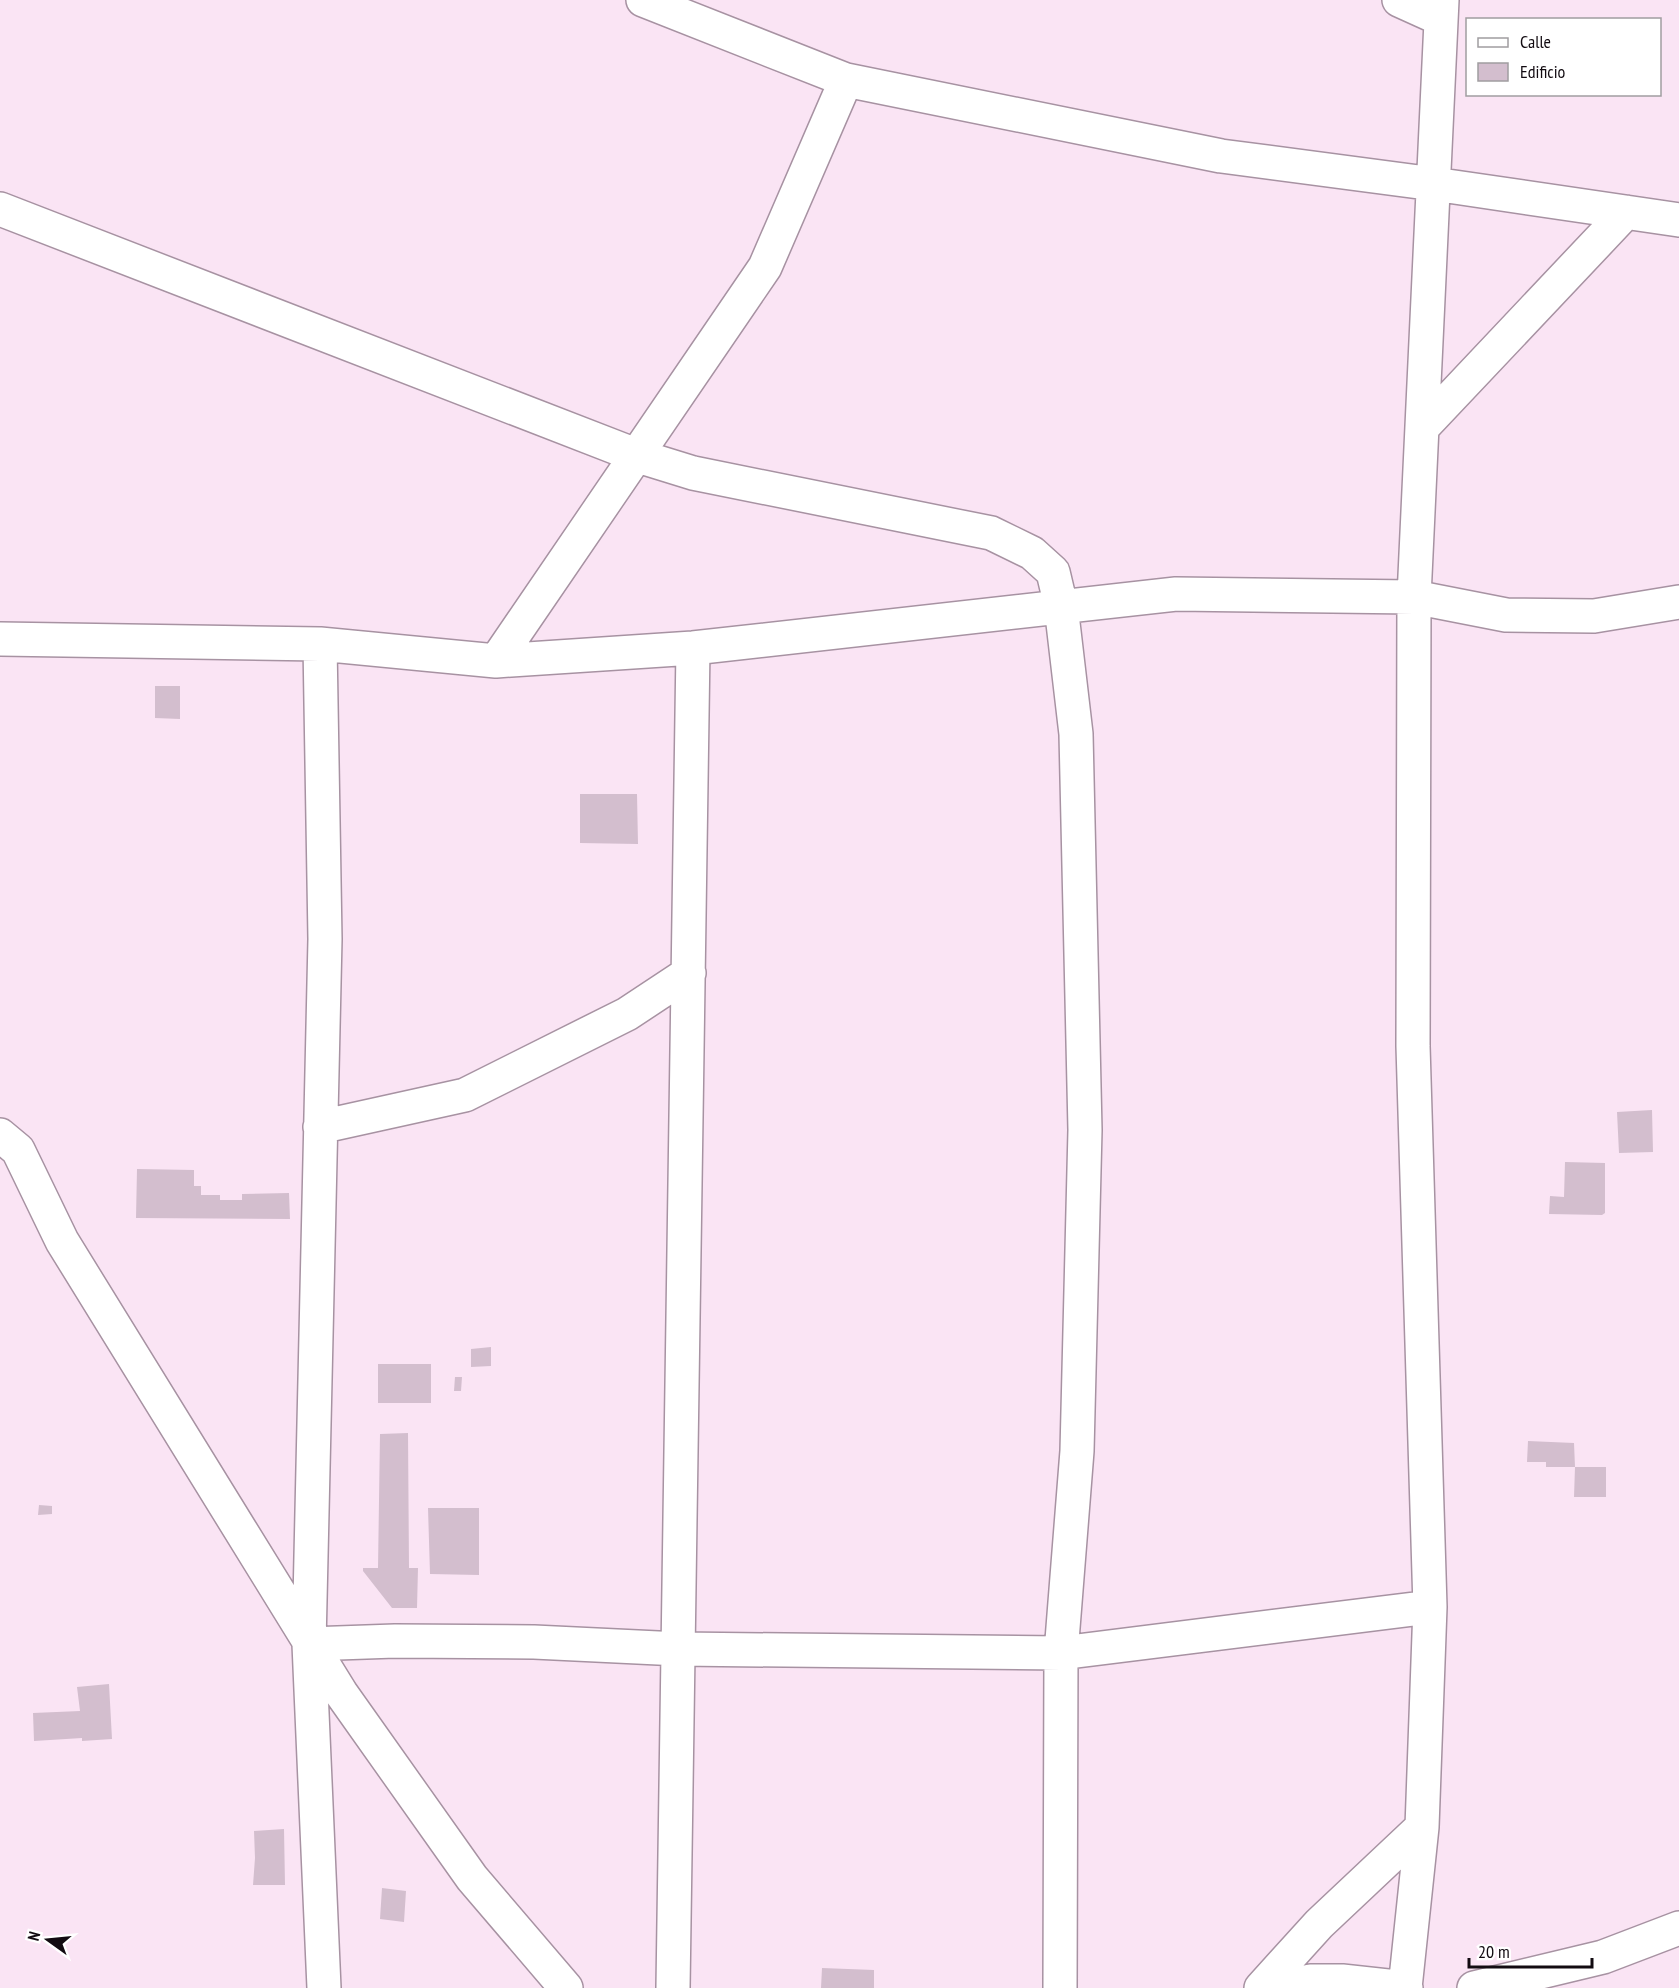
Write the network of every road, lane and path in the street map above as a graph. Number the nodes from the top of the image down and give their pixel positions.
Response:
1 (642, 0) edge
2 (1399, 0) edge
3 (1441, 9) edge
4 (846, 80) junction
5 (1434, 184) junction
6 (0, 209) edge
7 (1626, 212) junction
8 (1679, 220) edge
9 (1422, 428) junction
10 (638, 456) junction
11 (1414, 597) junction
12 (1679, 602) edge
13 (1061, 606) junction
14 (0, 639) edge
15 (320, 644) junction
16 (693, 648) junction
17 (496, 661) junction
18 (689, 974) junction
19 (320, 1127) junction
20 (0, 1135) edge
21 (1430, 1607) junction
22 (309, 1644) junction
23 (680, 1649) junction
24 (1061, 1653) junction
25 (1422, 1827) junction
26 (1679, 1928) edge
27 (1562, 1977) edge
28 (324, 1988) edge
29 (566, 1988) edge
30 (674, 1988) edge
31 (1060, 1988) edge
32 (1261, 1988) edge
33 (1278, 1988) edge
34 (1406, 1988) edge
35 (1474, 1988) edge

1 - 4 street
2 - 3 street
3 - 5 street
4 - 5 street
4 - 10 street
5 - 7 street
5 - 9 street
6 - 10 street
7 - 8 street
7 - 9 street
9 - 11 street
10 - 13 street
10 - 17 street
11 - 12 street
11 - 13 street
11 - 21 street
13 - 16 street
13 - 24 street
14 - 15 street
15 - 17 street
15 - 19 street
16 - 17 street
16 - 18 street
18 - 19 street
18 - 23 street
19 - 22 street
20 - 22 street
21 - 24 street
21 - 25 street
22 - 23 street
22 - 28 street
22 - 29 street
23 - 24 street
23 - 30 street
24 - 31 street
25 - 32 street
25 - 34 street
26 - 27 street
27 - 35 street
33 - 34 street

